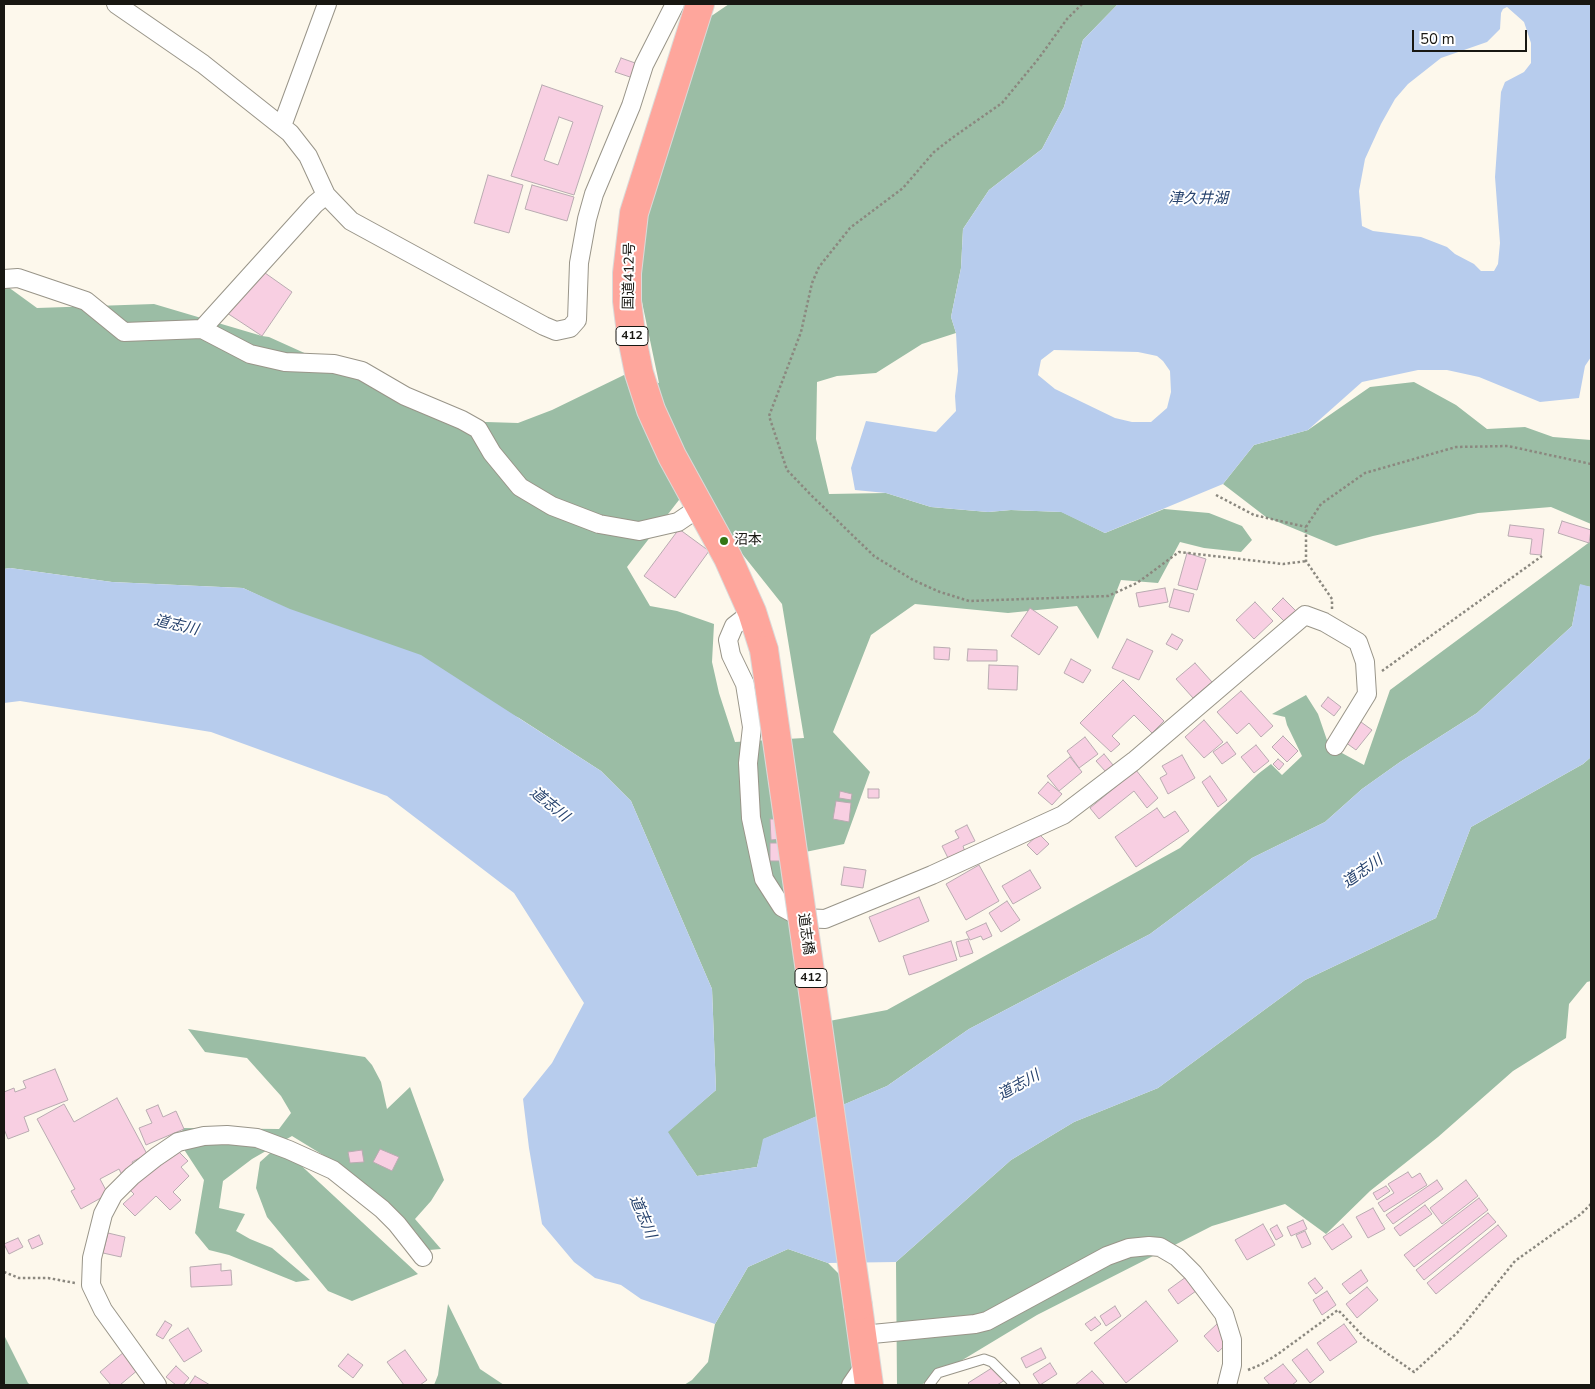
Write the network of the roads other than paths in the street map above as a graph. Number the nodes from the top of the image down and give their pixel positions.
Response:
1 (116, 4) edge
2 (327, 4) edge
3 (675, 4) edge
4 (700, 4) edge
5 (282, 126) junction
6 (326, 196) junction
7 (4, 279) edge
8 (202, 329) junction
9 (700, 508) junction
10 (752, 612) junction
11 (764, 650) joint
12 (1335, 746) dead end
13 (423, 1257) dead end
14 (862, 1335) junction
15 (867, 1374) edge
16 (1229, 1379) edge
17 (157, 1385) edge
18 (851, 1385) edge
19 (929, 1385) edge
20 (1015, 1385) edge

1 - 5 street
2 - 5 street
3 - 6 street
4 - 9 highway, 国道412号 / 412
5 - 6 street
6 - 8 street
7 - 8 street
8 - 9 street
9 - 10 highway, 国道412号 / 412
10 - 11 highway, 国道412号 / 412
10 - 12 street
11 - 14 highway, 道志橋 / 412, bridge
13 - 17 street
14 - 15 highway, 412
14 - 16 street
15 - 18 street
19 - 20 lane

